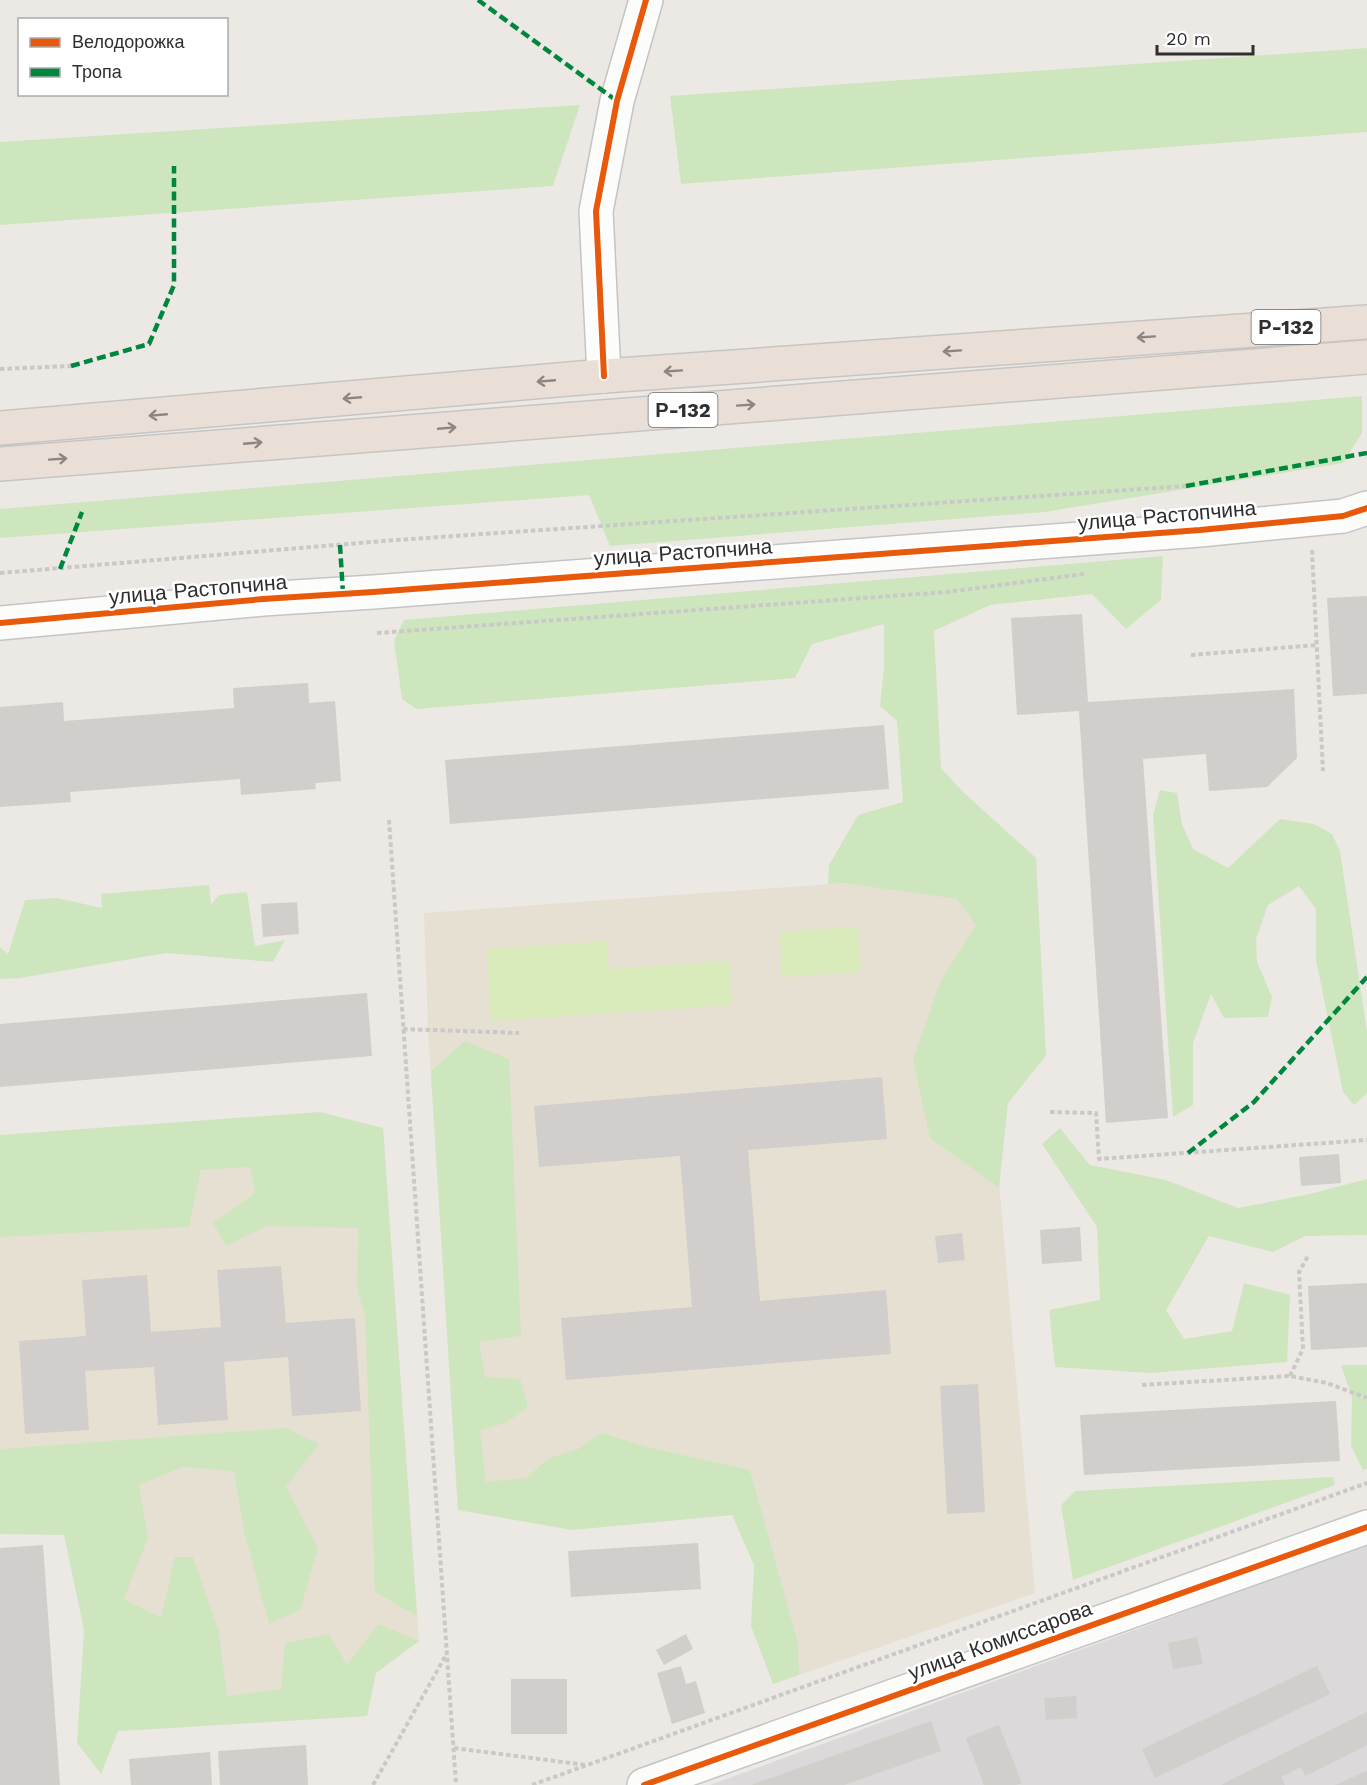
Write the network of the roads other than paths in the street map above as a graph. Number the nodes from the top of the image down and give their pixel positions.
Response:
1 (646, 0) edge
2 (1367, 322) edge
3 (1367, 357) edge
4 (604, 376) junction
5 (0, 428) edge
6 (0, 464) edge
7 (1367, 508) edge
8 (0, 623) edge
9 (1367, 1527) edge
10 (644, 1785) edge

1 - 4 street
2 -> 4 highway, Р-132
6 -> 3 highway, Р-132
4 -> 5 highway, Р-132
7 - 8 street, улица Растопчина
9 - 10 street, улица Комиссарова

